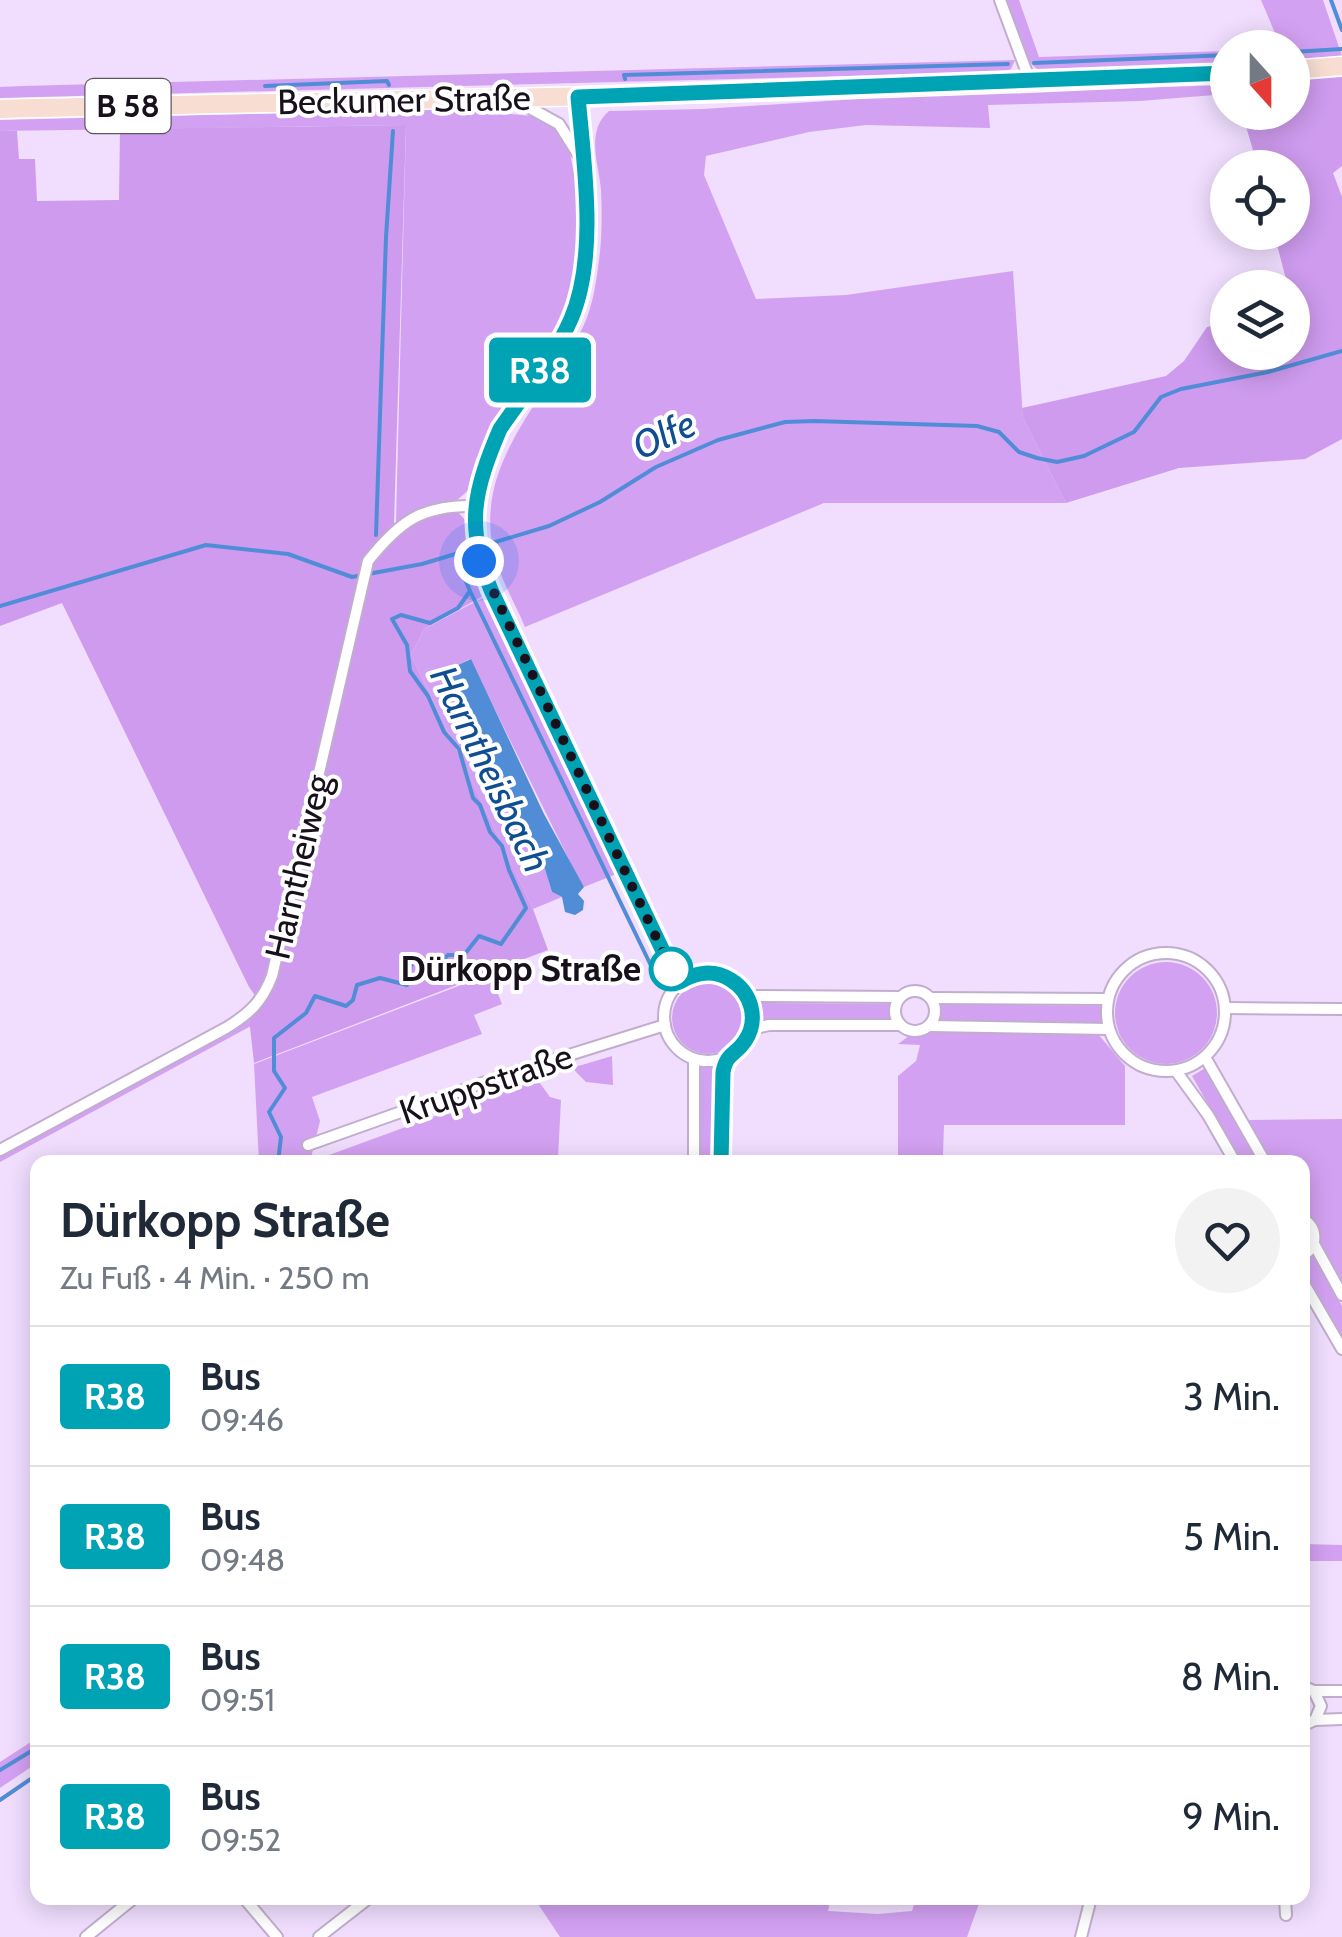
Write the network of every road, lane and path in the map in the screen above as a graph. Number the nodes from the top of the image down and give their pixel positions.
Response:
1 (1000, 0) edge
2 (1342, 66) edge
3 (1310, 69) edge
4 (1210, 74) edge
5 (1030, 81) junction
6 (503, 97) junction
7 (578, 97) junction
8 (0, 109) edge
9 (584, 164) junction
10 (474, 506) junction
11 (685, 980) junction
12 (748, 996) junction
13 (900, 998) junction
14 (932, 998) junction
15 (1108, 999) junction
16 (1226, 1008) junction
17 (1342, 1009) edge
18 (900, 1024) junction
19 (665, 1025) junction
20 (930, 1026) junction
21 (751, 1029) junction
22 (1109, 1029) junction
23 (726, 1057) junction
24 (1206, 1057) junction
25 (694, 1058) junction
26 (1176, 1071) junction
27 (308, 1146) dead end
28 (0, 1150) edge
29 (694, 1155) edge
30 (720, 1155) edge
31 (1231, 1155) edge
32 (1261, 1155) edge
33 (1310, 1224) edge
34 (1314, 1244) junction
35 (1310, 1248) edge
36 (1310, 1294) edge
37 (1342, 1295) edge
38 (1342, 1349) edge
39 (1310, 1688) edge
40 (1310, 1691) edge
41 (1342, 1691) edge
42 (1342, 1719) edge
43 (1315, 1720) junction
44 (1310, 1722) edge
45 (125, 1905) edge
46 (250, 1905) edge
47 (360, 1905) edge
48 (1089, 1905) edge
49 (1285, 1905) edge
50 (1286, 1914) dead end
51 (86, 1937) edge
52 (277, 1937) edge
53 (319, 1937) edge
54 (1081, 1937) edge

1 - 5 street
2 - 3 main road
4 - 5 main road, Beckumer Straße / B 58
5 - 7 main road, Beckumer Straße / B 58
6 - 7 main road, Beckumer Straße / B 58
6 - 8 main road, Beckumer Straße / B 58
6 - 9 street
7 - 9 street
9 - 10 street
10 - 11 street
10 - 28 street, Harntheiweg
11 - 12 street
11 - 19 street
12 - 13 street
12 - 21 street
13 - 14 street
13 - 18 street
14 - 15 street
14 - 20 street
15 - 16 street
15 - 22 street
16 - 17 street
16 - 24 street
18 - 20 street
18 - 21 street
19 - 25 street
19 - 27 street, Kruppstraße
20 - 22 street
21 - 23 street
22 - 26 street
23 - 25 street
23 - 30 street
24 - 26 street
24 - 32 street
25 - 29 street
26 - 31 street
33 - 34 street
34 - 35 street
34 - 37 street
36 - 38 street
39 - 41 street
40 - 43 street
42 - 43 street
43 - 44 street
45 - 51 street
46 - 52 street
47 - 53 street
48 - 54 street
49 - 50 street

